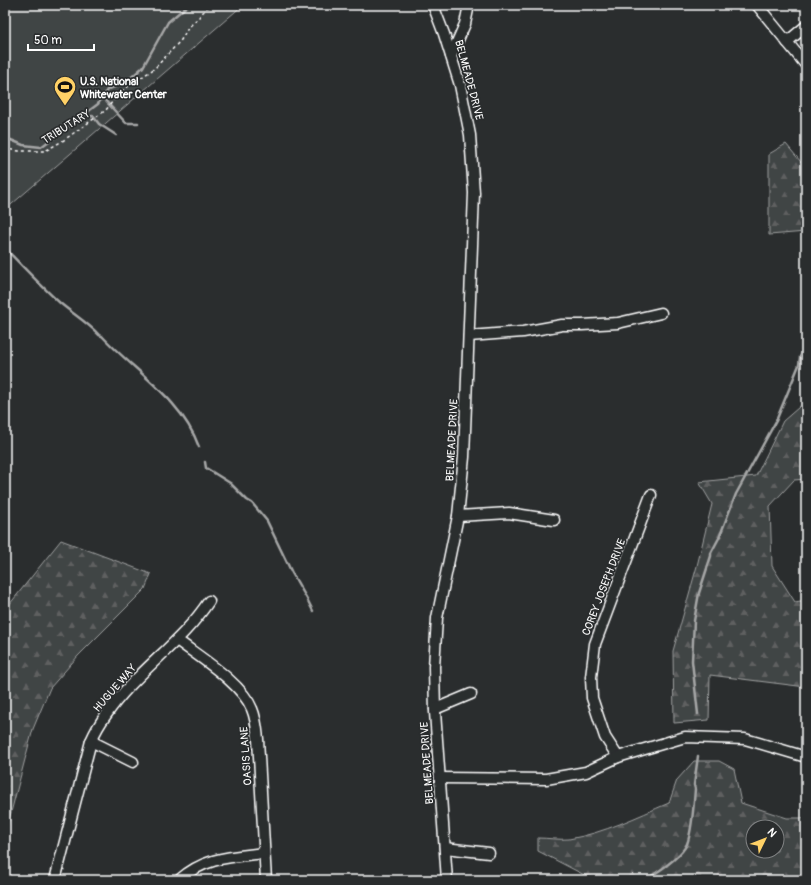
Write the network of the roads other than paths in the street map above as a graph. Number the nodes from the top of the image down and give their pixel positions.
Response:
1 (432, 5) edge
2 (469, 5) edge
3 (757, 5) edge
4 (806, 26) edge
5 (787, 42) junction
6 (451, 56) junction
7 (806, 65) edge
8 (661, 313) dead end
9 (469, 336) junction
10 (651, 495) dead end
11 (458, 516) junction
12 (554, 520) dead end
13 (209, 601) dead end
14 (177, 640) junction
15 (471, 694) dead end
16 (435, 710) junction
17 (91, 742) junction
18 (618, 757) junction
19 (806, 757) edge
20 (133, 762) dead end
21 (440, 778) junction
22 (445, 848) junction
23 (264, 853) junction
24 (489, 853) dead end
25 (55, 880) edge
26 (179, 880) edge
27 (266, 880) edge
28 (447, 880) edge

1 - 6 street, BELMEADE DRIVE
2 - 6 street
3 - 5 street
4 - 5 street
5 - 7 street
6 - 9 street, BELMEADE DRIVE
8 - 9 street
9 - 11 street, BELMEADE DRIVE
10 - 18 street, COREY JOSEPH DRIVE
11 - 12 street
11 - 16 street, BELMEADE DRIVE
13 - 14 street, HUGUE WAY
14 - 17 street, HUGUE WAY
14 - 23 street, OASIS LANE
15 - 16 street
16 - 21 street, BELMEADE DRIVE
17 - 20 street
17 - 25 street, HUGUE WAY
18 - 19 street
18 - 21 street
21 - 22 street, BELMEADE DRIVE
22 - 24 street
22 - 28 street, BELMEADE DRIVE
23 - 26 street
23 - 27 street, OASIS LANE

